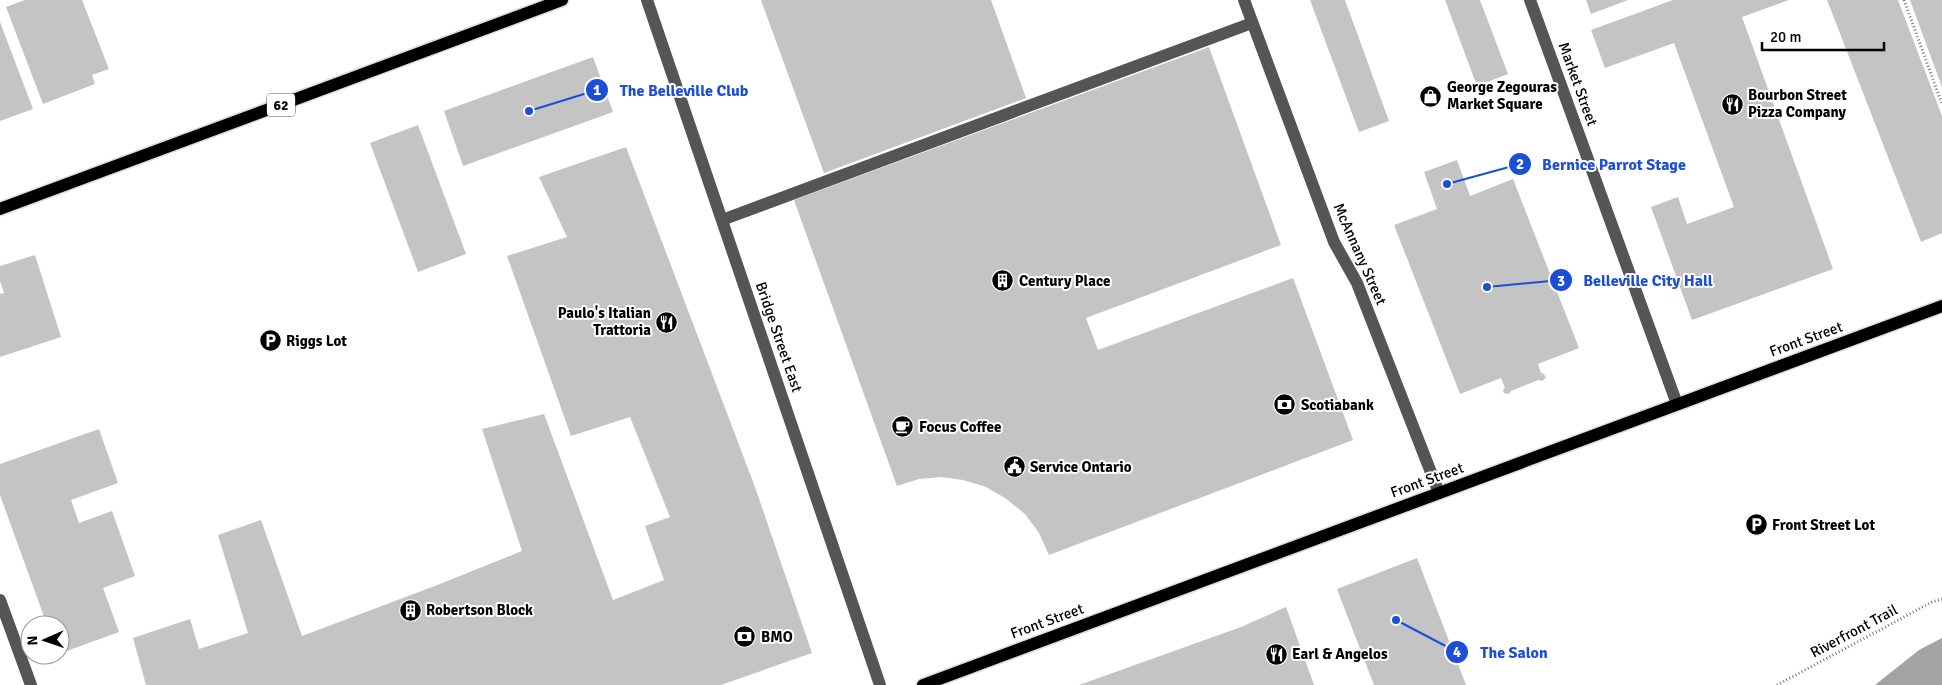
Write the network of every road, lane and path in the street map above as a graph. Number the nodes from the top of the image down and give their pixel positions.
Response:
1 (562, 0) edge
2 (648, 0) edge
3 (1244, 0) edge
4 (1530, 0) edge
5 (1904, 0) edge
6 (1252, 23) junction
7 (1942, 104) edge
8 (0, 209) edge
9 (722, 220) junction
10 (1942, 306) edge
11 (1677, 404) junction
12 (1439, 493) junction
13 (1942, 599) edge
14 (0, 600) edge
15 (31, 685) edge
16 (880, 685) edge
17 (923, 685) edge
18 (1777, 685) edge

1 - 8 main road, 62
2 - 9 street, Bridge Street East
3 - 6 street, McAnnany Street
4 - 11 street, Market Street
5 - 7 path
6 - 9 street
6 - 12 street, McAnnany Street
9 - 16 street, Bridge Street East
10 - 11 main road, Front Street
11 - 12 main road, Front Street
12 - 17 main road, Front Street
13 - 18 path, Riverfront Trail
14 - 15 street

